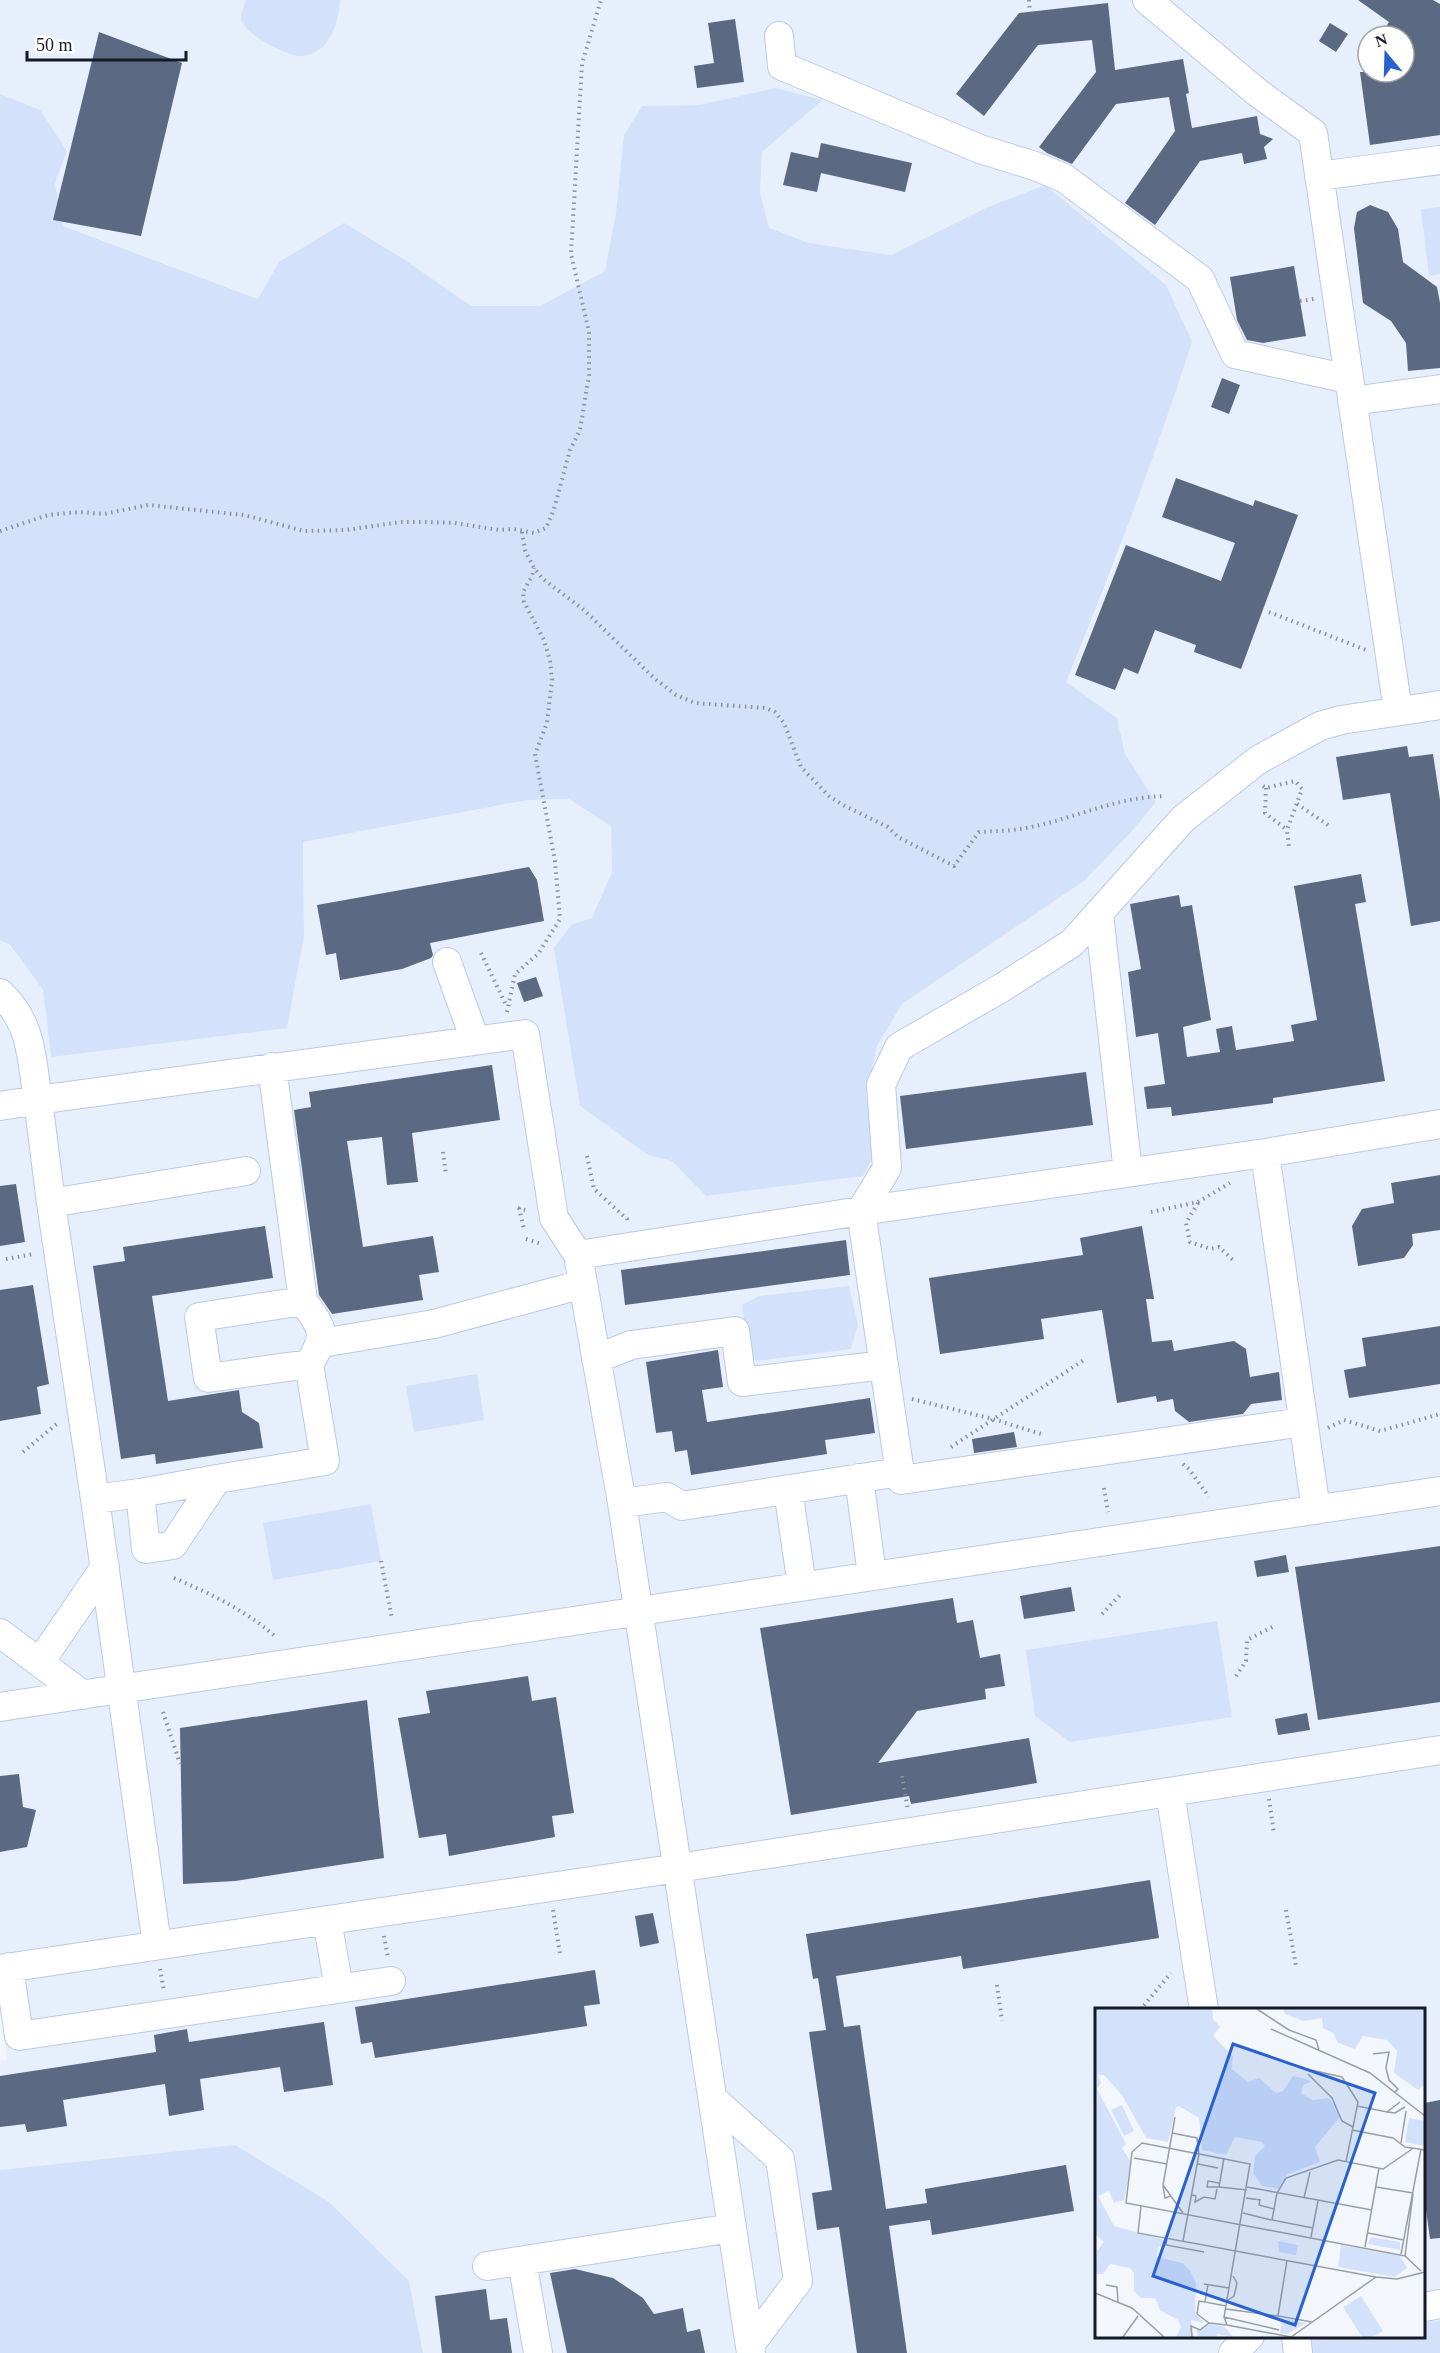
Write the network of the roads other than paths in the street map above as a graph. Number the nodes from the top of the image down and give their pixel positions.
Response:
1 (1147, 0) edge
2 (778, 36) dead end
3 (1440, 160) edge
4 (1319, 176) junction
5 (1440, 389) edge
6 (1350, 390) junction
7 (1440, 705) edge
8 (1398, 711) junction
9 (1099, 914) junction
10 (447, 962) dead end
11 (0, 993) edge
12 (488, 1039) junction
13 (272, 1067) junction
14 (38, 1100) junction
15 (0, 1106) edge
16 (1440, 1124) edge
17 (1265, 1153) junction
18 (246, 1171) dead end
19 (1128, 1172) junction
20 (51, 1203) junction
21 (861, 1211) junction
22 (578, 1256) junction
23 (583, 1284) junction
24 (303, 1301) junction
25 (316, 1353) junction
26 (596, 1359) junction
27 (884, 1365) junction
28 (1305, 1430) junction
29 (900, 1472) junction
30 (859, 1478) junction
31 (217, 1479) junction
32 (788, 1490) junction
33 (1440, 1491) edge
34 (140, 1493) junction
35 (95, 1499) junction
36 (622, 1503) junction
37 (1316, 1510) junction
38 (146, 1549) junction
39 (104, 1561) junction
40 (872, 1575) junction
41 (802, 1586) junction
42 (638, 1612) junction
43 (0, 1633) edge
44 (40, 1662) junction
45 (122, 1690) junction
46 (83, 1695) junction
47 (0, 1707) edge
48 (1440, 1750) edge
49 (1170, 1792) junction
50 (678, 1868) junction
51 (327, 1920) junction
52 (157, 1945) junction
53 (4, 1968) edge
54 (391, 1981) dead end
55 (339, 1989) junction
56 (1204, 2008) edge
57 (714, 2100) junction
58 (732, 2228) junction
59 (522, 2261) junction
60 (487, 2266) dead end
61 (1440, 2304) edge
62 (1425, 2307) edge
63 (1249, 2338) edge
64 (1296, 2338) edge
65 (751, 2349) edge
66 (538, 2353) edge
67 (1233, 2353) edge
68 (1298, 2353) edge

1 - 4 street
2 - 6 street
3 - 4 street
4 - 6 street
5 - 6 street
6 - 8 street
7 - 8 street
8 - 9 street
9 - 19 street
9 - 21 street
10 - 12 street
11 - 14 street
12 - 13 street
12 - 22 street
13 - 14 street
13 - 24 street
14 - 15 street
14 - 20 street
16 - 17 street
17 - 19 street
17 - 28 street
18 - 20 street
19 - 21 street
20 - 35 street
21 - 22 street
21 - 27 street
22 - 23 street
23 - 25 street
23 - 26 street
24 - 25 street
24 - 25 street
25 - 31 street
26 - 27 street
26 - 36 street
27 - 29 street
28 - 29 street
28 - 37 street
29 - 30 street
30 - 32 street
30 - 40 street
31 - 34 street
31 - 38 street
32 - 36 street
32 - 41 street
33 - 37 street
34 - 35 street
34 - 38 street
35 - 39 street
36 - 42 street
37 - 40 street
38 - 39 street
39 - 44 street
39 - 45 street
40 - 41 street
41 - 42 street
42 - 45 street
42 - 50 street
43 - 44 street
44 - 46 street
45 - 46 street
45 - 52 street
46 - 47 street
48 - 49 street
49 - 50 street
49 - 56 street
50 - 51 street
50 - 57 street
51 - 52 street
51 - 55 street
52 - 53 street
53 - 55 street
54 - 55 street
57 - 58 street
57 - 65 street
58 - 59 street
58 - 65 street
59 - 60 street
59 - 66 street
61 - 62 street
63 - 67 street
64 - 68 street

